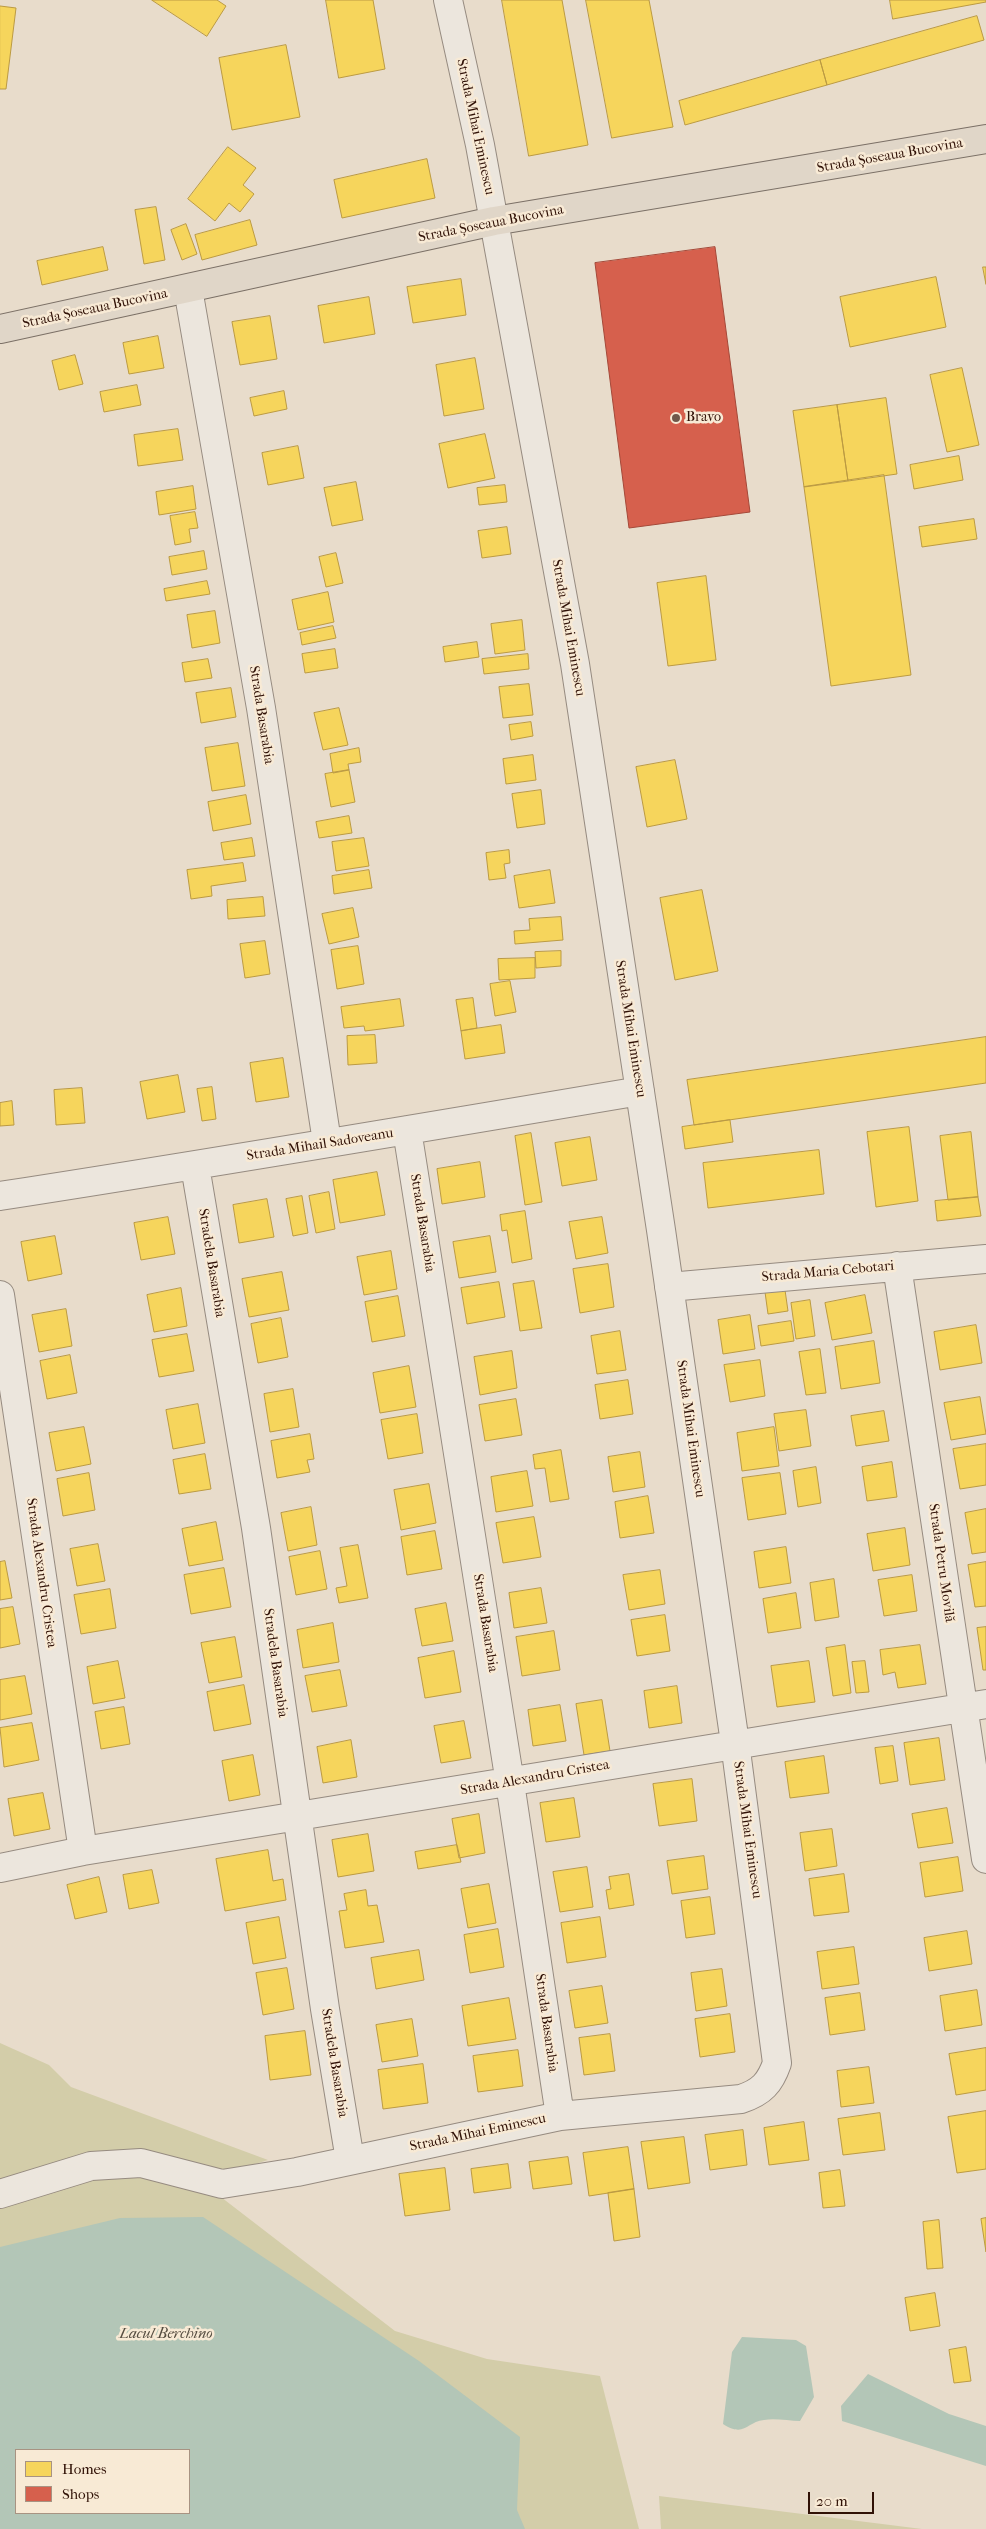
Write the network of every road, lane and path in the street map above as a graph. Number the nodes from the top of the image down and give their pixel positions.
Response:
1 (448, 0) edge
2 (986, 139) edge
3 (494, 221) junction
4 (188, 289) junction
5 (0, 329) edge
6 (640, 1091) junction
7 (407, 1130) junction
8 (327, 1142) junction
9 (195, 1166) junction
10 (0, 1196) edge
11 (986, 1259) edge
12 (897, 1266) junction
13 (669, 1288) junction
14 (0, 1295) edge
15 (974, 1706) edge
16 (735, 1744) junction
17 (510, 1783) junction
18 (298, 1816) junction
19 (83, 1851) junction
20 (986, 1859) edge
21 (0, 1868) edge
22 (560, 2116) junction
23 (350, 2160) junction
24 (0, 2194) edge

1 - 3 street, Strada Mihai Eminescu
2 - 3 main road, Strada Șoseaua Bucovina
3 - 4 main road, Strada Șoseaua Bucovina
3 - 6 street, Strada Mihai Eminescu
4 - 5 main road, Strada Șoseaua Bucovina
4 - 8 street, Strada Basarabia
6 - 7 street, Strada Mihail Sadoveanu
6 - 13 street, Strada Mihai Eminescu
7 - 8 street, Strada Mihail Sadoveanu
7 - 17 street, Strada Basarabia
8 - 9 street, Strada Mihail Sadoveanu
9 - 10 street, Strada Mihail Sadoveanu
9 - 18 street, Stradela Basarabia
11 - 12 street, Strada Maria Cebotari
12 - 13 street, Strada Maria Cebotari
12 - 15 street, Strada Petru Movilă
13 - 16 street, Strada Mihai Eminescu
14 - 19 street, Strada Alexandru Cristea
15 - 16 street, Strada Alexandru Cristea
15 - 20 street, Strada Petru Movilă
16 - 17 street, Strada Alexandru Cristea
16 - 22 street, Strada Mihai Eminescu
17 - 18 street, Strada Alexandru Cristea
17 - 22 street, Strada Basarabia
18 - 19 street, Strada Alexandru Cristea
18 - 23 street, Stradela Basarabia
19 - 21 street, Strada Alexandru Cristea
22 - 23 street, Strada Mihai Eminescu
23 - 24 street, Strada Mihai Eminescu

